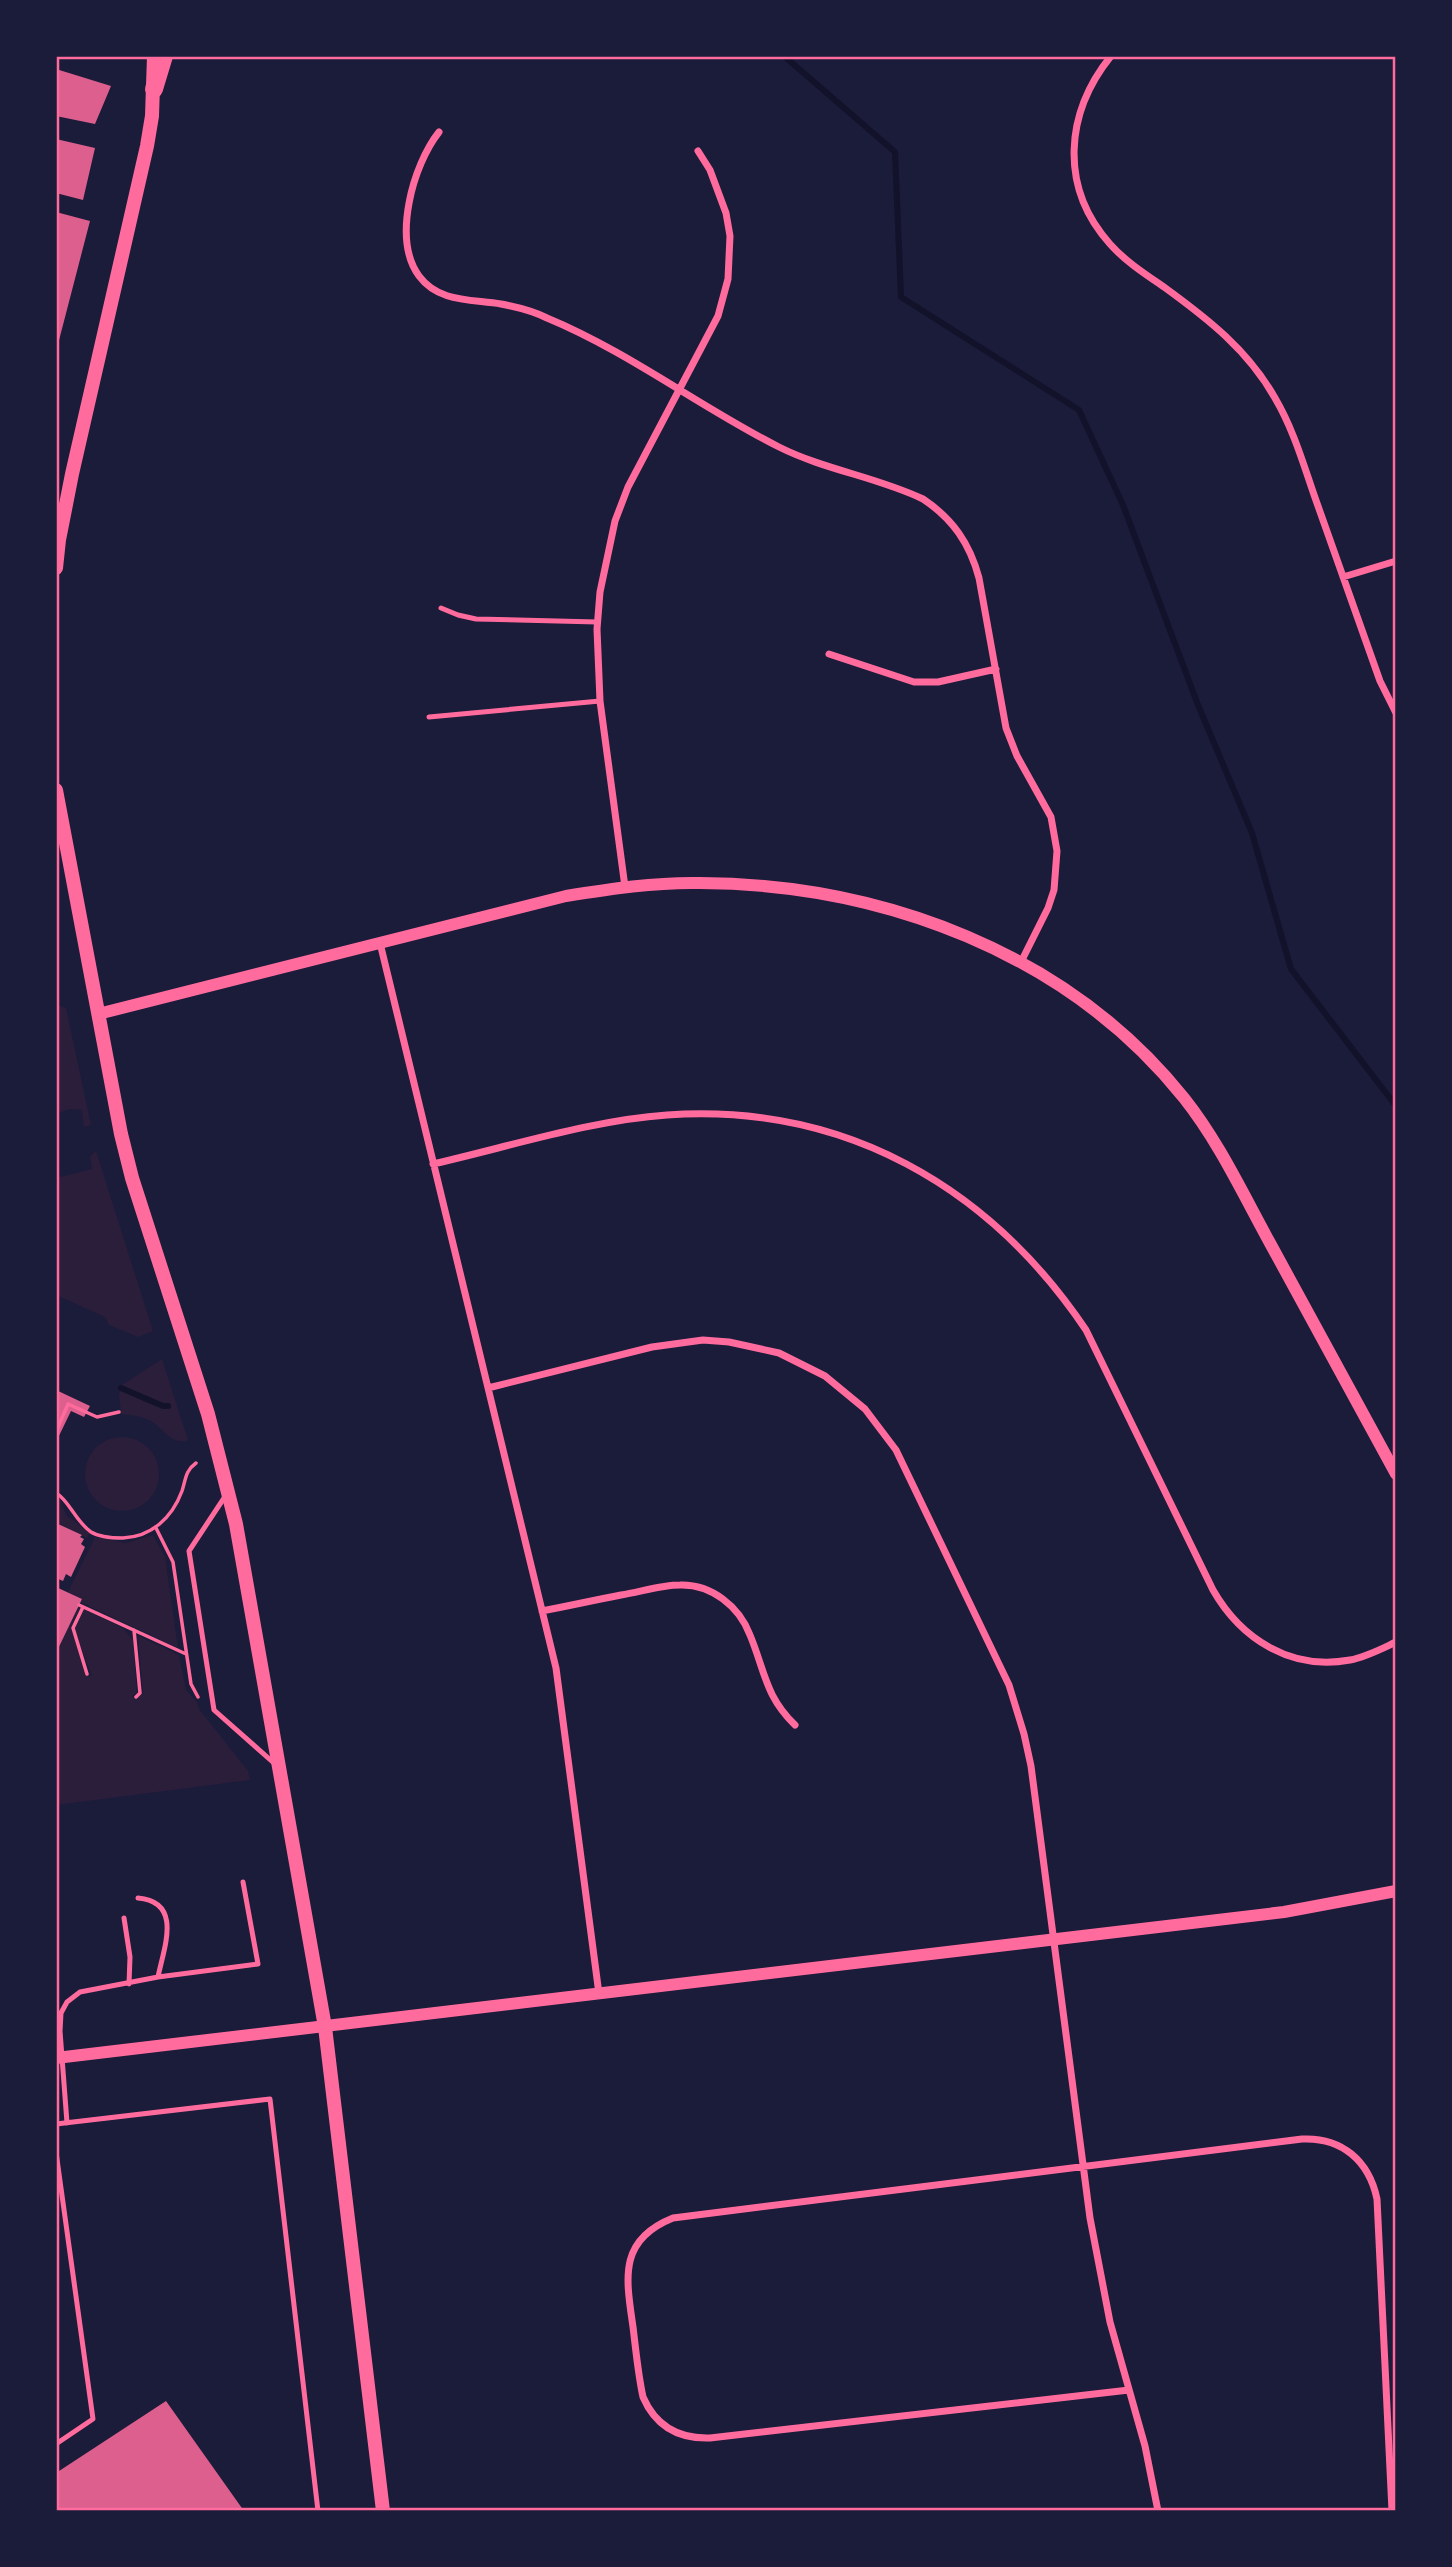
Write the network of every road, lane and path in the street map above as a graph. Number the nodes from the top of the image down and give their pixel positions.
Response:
1 (154, 56) edge
2 (164, 56) edge
3 (1111, 56) edge
4 (154, 89) junction
5 (439, 132) dead end
6 (698, 151) dead end
7 (680, 388) junction
8 (57, 540) edge
9 (1396, 561) edge
10 (56, 568) edge
11 (1343, 577) junction
12 (442, 607) dead end
13 (597, 622) junction
14 (829, 654) dead end
15 (996, 669) junction
16 (600, 701) junction
17 (1396, 713) edge
18 (429, 717) dead end
19 (56, 790) edge
20 (625, 887) junction
21 (380, 943) junction
22 (1021, 962) junction
23 (98, 1014) junction
24 (433, 1164) junction
25 (488, 1388) junction
26 (119, 1412) dead end
27 (56, 1432) edge
28 (196, 1463) dead end
29 (1396, 1474) edge
30 (229, 1489) junction
31 (56, 1493) edge
32 (542, 1611) junction
33 (134, 1630) junction
34 (1396, 1642) edge
35 (186, 1654) dead end
36 (87, 1674) dead end
37 (136, 1697) dead end
38 (795, 1725) dead end
39 (279, 1768) junction
40 (243, 1882) dead end
41 (1396, 1891) edge
42 (138, 1898) dead end
43 (124, 1918) dead end
44 (1052, 1940) junction
45 (158, 1977) junction
46 (129, 1984) junction
47 (599, 1994) junction
48 (325, 2027) junction
49 (58, 2058) edge
50 (67, 2123) junction
51 (56, 2124) edge
52 (56, 2152) edge
53 (1081, 2167) junction
54 (1129, 2390) junction
55 (56, 2444) edge
56 (318, 2511) edge
57 (383, 2511) edge
58 (1157, 2511) edge
59 (1392, 2511) edge

1 - 4 main road
2 - 4 main road
3 - 11 street
4 - 8 main road
5 - 7 street
6 - 7 street
7 - 13 street
7 - 15 street
8 - 10 main road
9 - 11 street
11 - 17 street
12 - 13 lane
13 - 16 street
14 - 15 street
15 - 22 street
16 - 18 lane
16 - 20 street
19 - 23 main road
20 - 21 street
20 - 22 street
21 - 23 street
21 - 24 street
22 - 29 street
23 - 30 main road
24 - 25 street
24 - 34 street
25 - 32 street
25 - 44 street
26 - 27 path
28 - 31 path
30 - 39 main road
30 - 39 lane
32 - 38 street
32 - 47 street
33 - 35 path
33 - 36 path
33 - 37 path
39 - 48 main road
40 - 45 lane
41 - 44 street
42 - 45 lane
43 - 46 lane
44 - 47 street
44 - 53 street
45 - 46 lane
46 - 49 lane
47 - 48 street
48 - 49 street
48 - 57 main road
49 - 50 lane
50 - 51 lane
50 - 56 lane
52 - 55 lane
53 - 54 street
53 - 54 street
53 - 59 street
54 - 58 street

